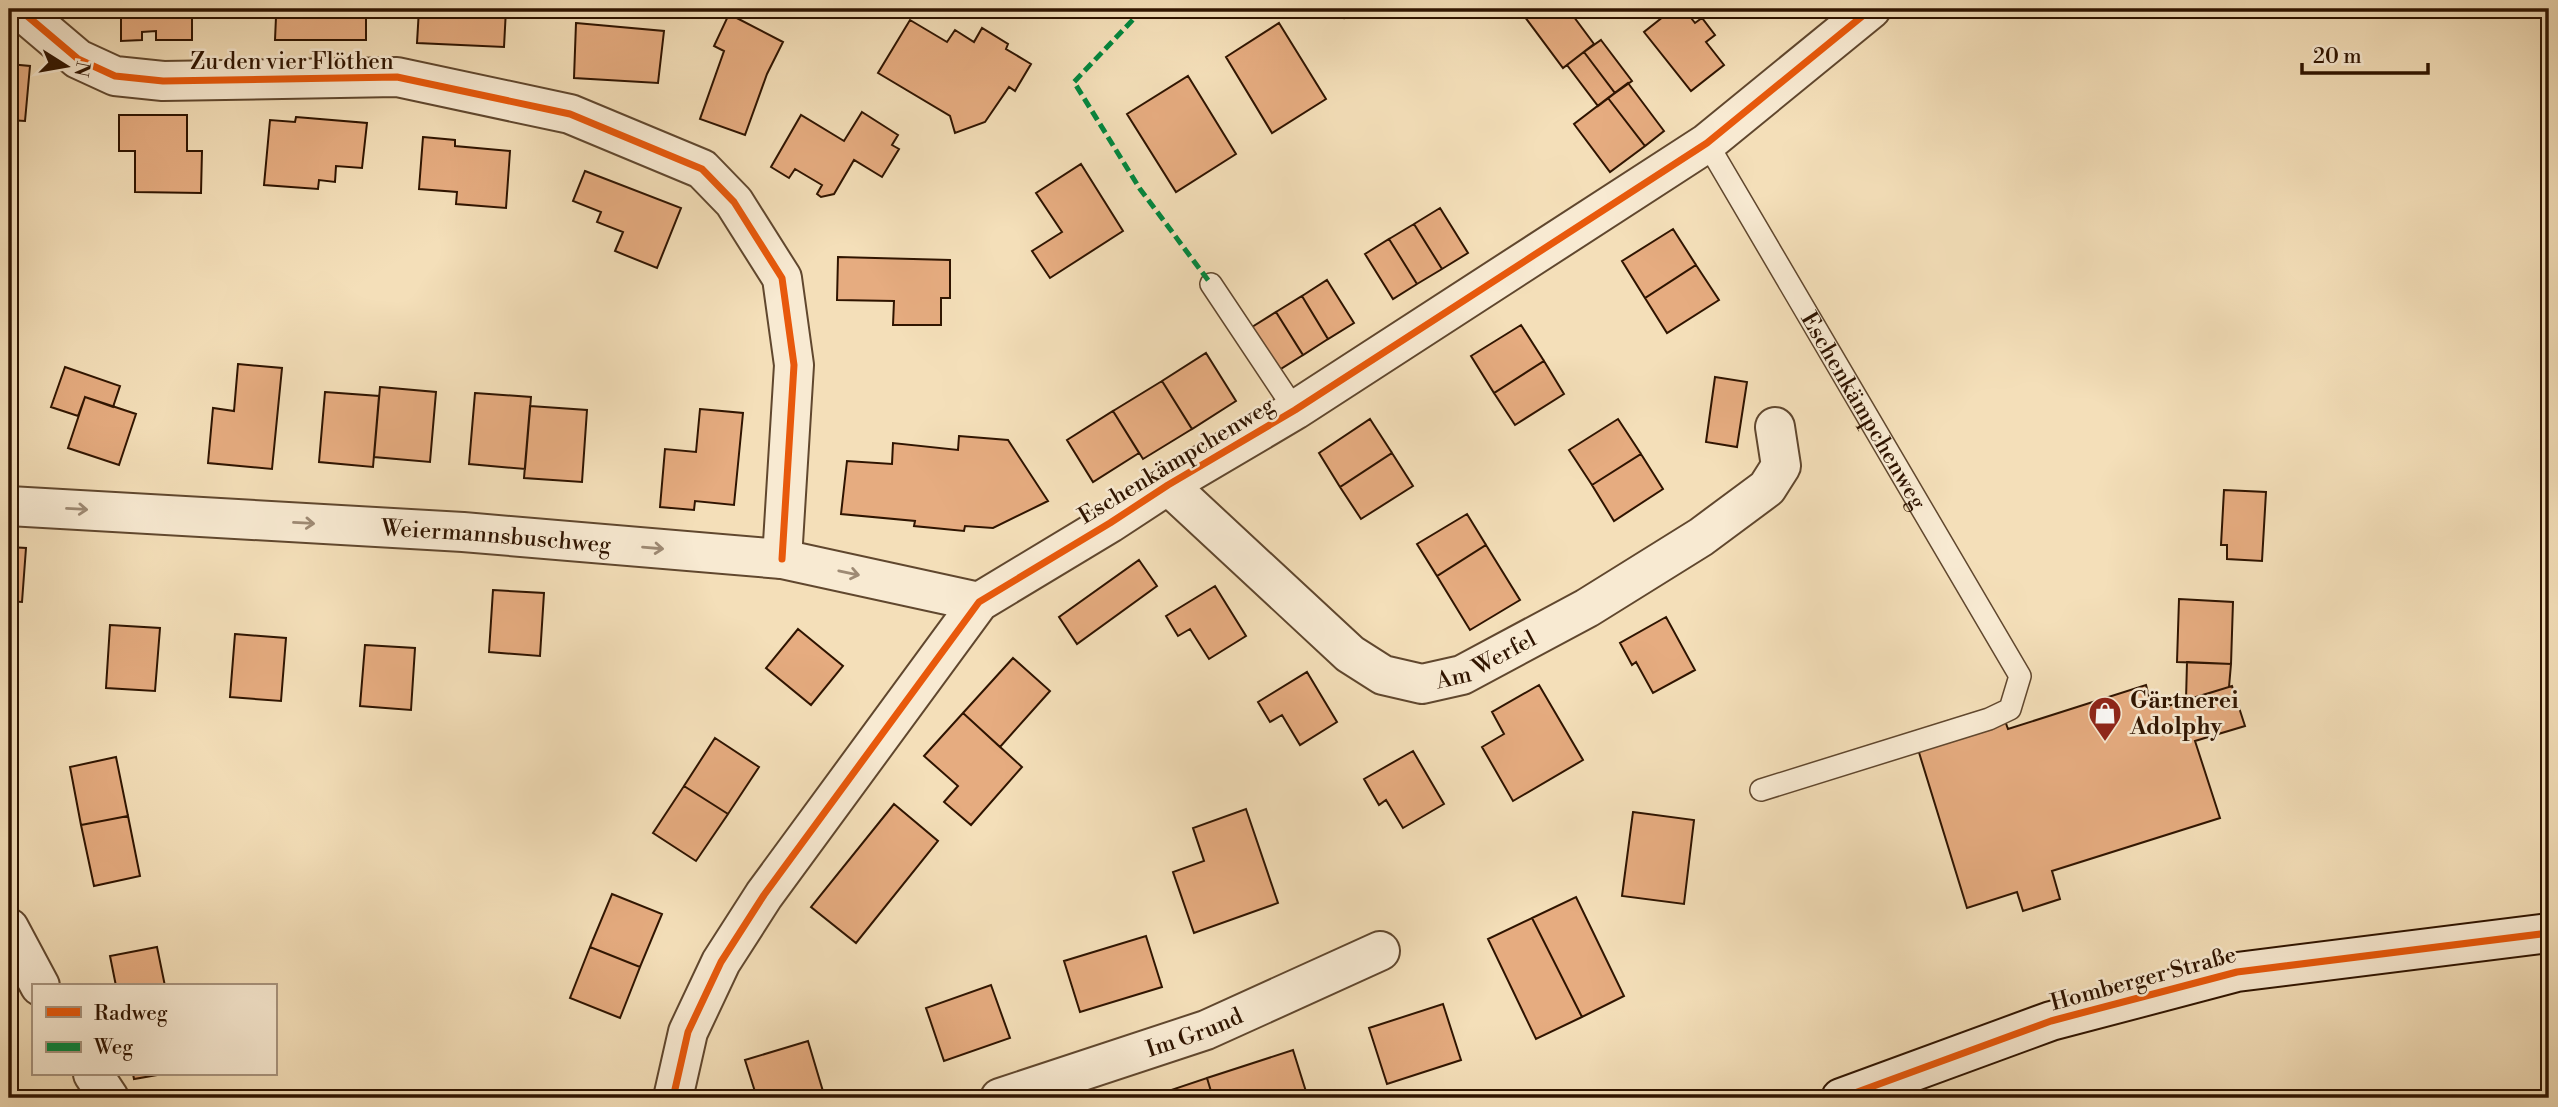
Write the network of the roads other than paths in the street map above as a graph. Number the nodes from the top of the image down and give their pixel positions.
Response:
1 (19, 9) edge
2 (1871, 9) edge
3 (1707, 143) junction
4 (1211, 284) dead end
5 (1295, 410) junction
6 (1775, 427) dead end
7 (1168, 485) junction
8 (9, 506) edge
9 (782, 559) junction
10 (979, 602) junction
11 (1760, 790) dead end
12 (9, 928) edge
13 (2549, 933) edge
14 (1380, 951) dead end
15 (39, 984) edge
16 (94, 1076) edge
17 (108, 1098) edge
18 (673, 1098) edge
19 (1000, 1098) edge
20 (1841, 1098) edge

1 - 9 street, Zu den vier Flöthen
2 - 3 street, Eschenkämpchenweg
3 - 5 street, Eschenkämpchenweg
3 - 11 lane, Eschenkämpchenweg
4 - 5 lane, Eschenkämpchenweg
5 - 7 street, Eschenkämpchenweg
6 - 7 street, Am Werfel
7 - 10 street, Eschenkämpchenweg
8 -> 9 street, Weiermannsbuschweg
9 -> 10 street, Weiermannsbuschweg
10 - 18 street, Eschenkämpchenweg
12 - 15 street
13 - 20 street, Homberger Straße
14 - 19 street, Im Grund
16 - 17 street

